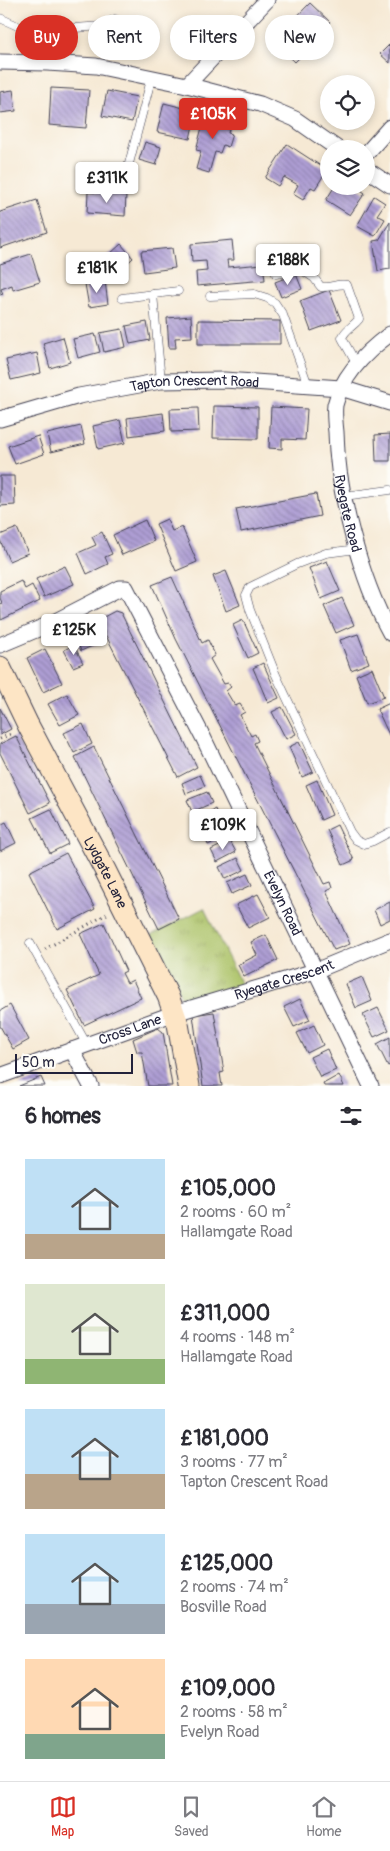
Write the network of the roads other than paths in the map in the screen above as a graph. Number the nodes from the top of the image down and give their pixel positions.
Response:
1 (267, 0) edge
2 (0, 18) edge
3 (88, 27) edge
4 (0, 62) edge
5 (152, 76) junction
6 (187, 85) junction
7 (390, 127) edge
8 (325, 140) edge
9 (375, 144) edge
10 (126, 175) dead end
11 (375, 175) edge
12 (390, 185) edge
13 (276, 274) dead end
14 (178, 290) dead end
15 (152, 294) junction
16 (210, 296) dead end
17 (122, 298) dead end
18 (390, 334) edge
19 (356, 365) junction
20 (160, 381) junction
21 (308, 385) junction
22 (342, 388) junction
23 (390, 403) edge
24 (0, 419) edge
25 (390, 490) edge
26 (344, 496) junction
27 (357, 549) junction
28 (390, 633) edge
29 (0, 644) edge
30 (0, 667) edge
31 (390, 832) edge
32 (390, 940) edge
33 (30, 943) dead end
34 (315, 970) junction
35 (175, 1013) junction
36 (80, 1047) junction
37 (0, 1076) edge
38 (91, 1086) edge
39 (188, 1086) edge
40 (371, 1086) edge

1 - 6 street
2 - 3 lane
4 - 5 street
5 - 6 street
5 - 10 lane
6 - 8 street
7 - 9 street
11 - 12 street
13 - 19 lane
14 - 15 lane
15 - 17 lane
15 - 20 lane
16 - 21 lane
18 - 19 street, Ryegate Road
19 - 22 street, Ryegate Road
20 - 21 street, Tapton Crescent Road
20 - 24 street, Tapton Crescent Road
21 - 22 street, Tapton Crescent Road
22 - 23 street, Tapton Crescent Road
22 - 26 street, Ryegate Road
25 - 26 lane
26 - 27 street, Ryegate Road
27 - 28 street, Ryegate Road
27 - 31 lane
29 - 34 street, Evelyn Road
30 - 35 street, Lydgate Lane
32 - 34 street, Ryegate Crescent
33 - 36 lane
34 - 35 street, Ryegate Crescent
34 - 40 street, Evelyn Road
35 - 36 street, Cross Lane
35 - 39 street, Lydgate Lane
36 - 37 street, Cross Lane
36 - 38 street

